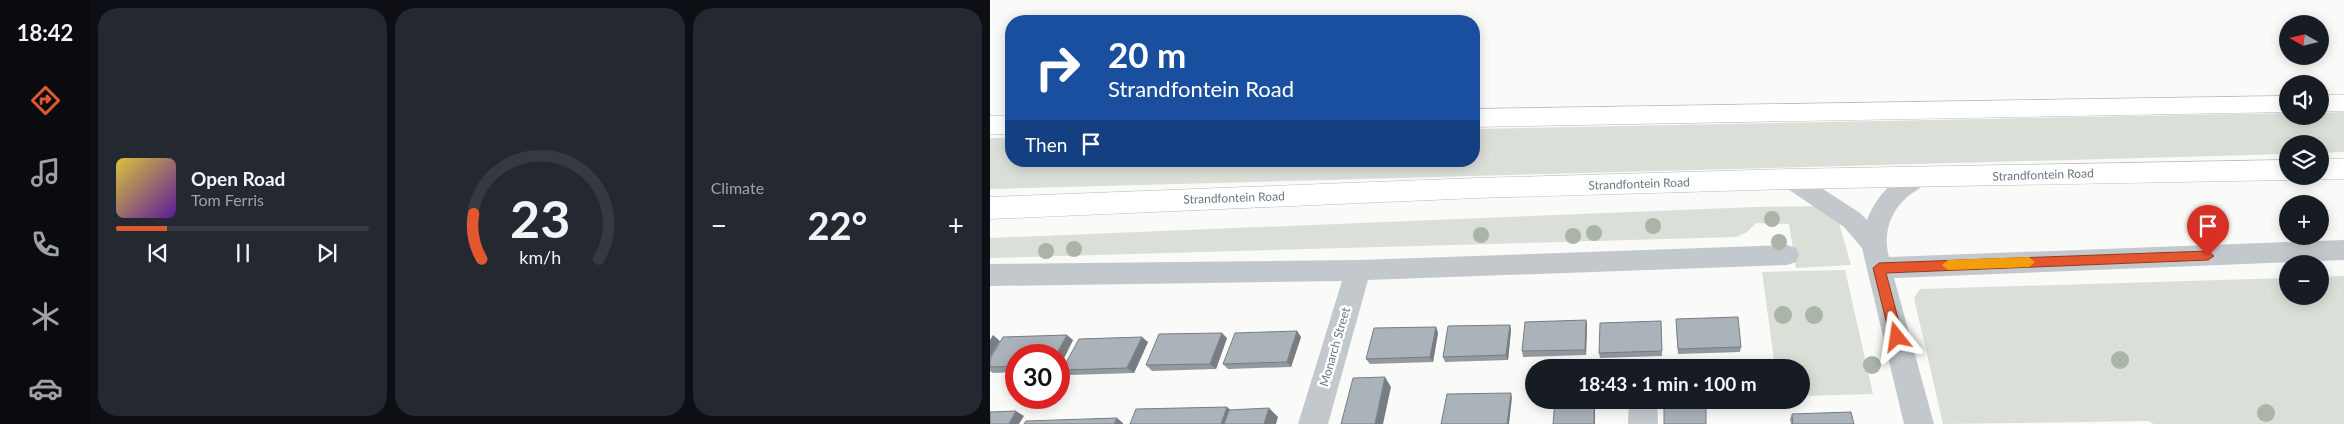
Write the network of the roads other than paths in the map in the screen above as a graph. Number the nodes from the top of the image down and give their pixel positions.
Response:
1 (2329, 103) edge
2 (2344, 103) edge
3 (2279, 104) edge
4 (1480, 118) edge
5 (990, 125) edge
6 (1005, 125) edge
7 (2329, 169) edge
8 (2344, 169) edge
9 (2279, 170) edge
10 (1918, 177) junction
11 (1790, 179) junction
12 (990, 208) edge
13 (2344, 250) edge
14 (1787, 255) dead end
15 (1876, 256) junction
16 (1358, 270) junction
17 (990, 275) edge
18 (1643, 409) edge
19 (1313, 424) edge
20 (1643, 424) edge
21 (1919, 424) edge

1 - 2 main road
3 - 4 main road
5 - 6 main road
7 - 8 main road
9 - 10 main road, Strandfontein Road
10 - 11 main road, Strandfontein Road
10 - 15 street
11 - 12 main road, Strandfontein Road
11 - 15 street
13 - 15 street
14 - 16 street
15 - 21 street
16 - 17 street
16 - 19 street, Monarch Street
18 - 20 street

